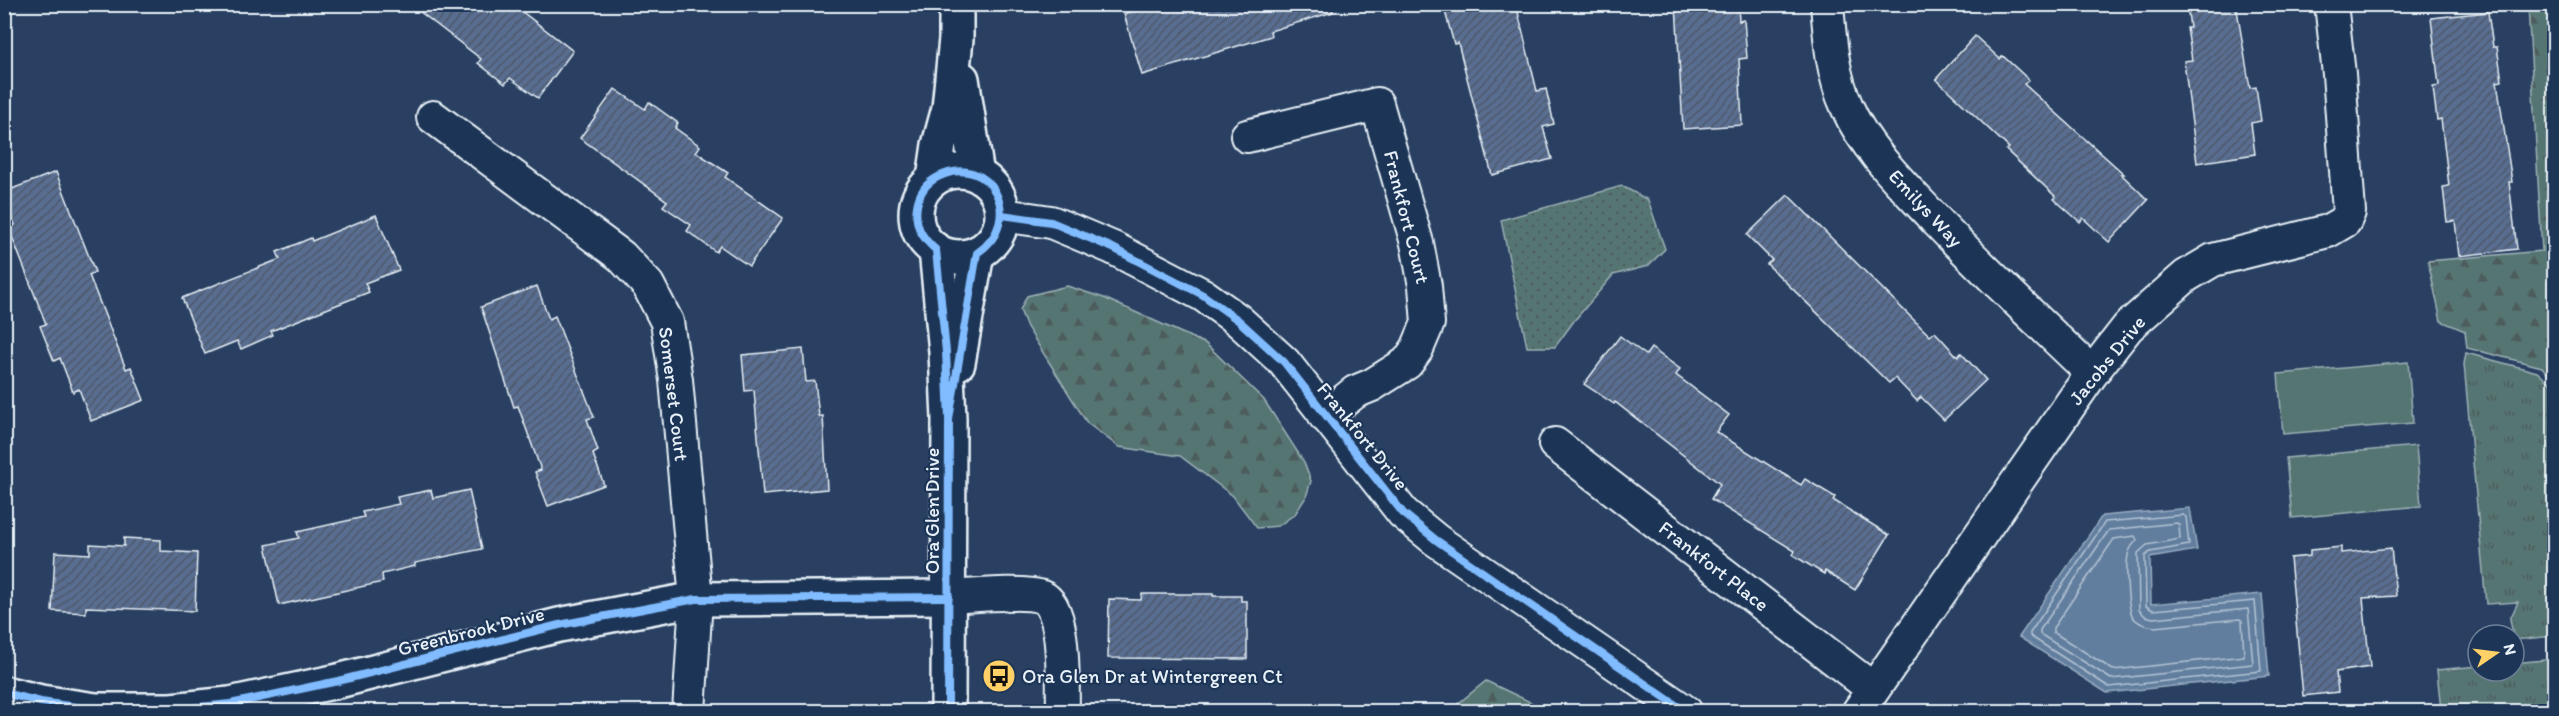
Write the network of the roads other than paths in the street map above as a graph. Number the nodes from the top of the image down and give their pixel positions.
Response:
1 (956, 4) edge
2 (1827, 4) edge
3 (2331, 4) edge
4 (956, 39) junction
5 (433, 117) dead end
6 (1247, 136) dead end
7 (977, 175) junction
8 (934, 179) junction
9 (1002, 215) junction
10 (936, 250) junction
11 (977, 253) junction
12 (2092, 373) junction
13 (1325, 416) junction
14 (949, 418) junction
15 (1555, 444) dead end
16 (949, 597) junction
17 (696, 599) junction
18 (4, 693) edge
19 (1865, 700) edge
20 (230, 708) edge
21 (689, 711) edge
22 (948, 711) edge
23 (1063, 711) edge
24 (1686, 711) edge

1 - 4 street
2 - 12 street, Emilys Way
3 - 12 street, Jacobs Drive
4 - 7 street
4 - 8 street
5 - 17 street, Somerset Court
6 - 13 street, Frankfort Court
7 - 8 street
7 - 9 street
8 - 10 street
9 - 11 street
9 - 13 street, Frankfort Drive
10 - 11 street
10 - 14 street, Ora Glen Drive
11 - 14 street, Ora Glen Drive
12 - 19 street, Jacobs Drive
13 - 24 street, Frankfort Drive
14 - 16 street, Ora Glen Drive
15 - 19 street, Frankfort Place
16 - 17 street, Greenbrook Drive
16 - 22 street, Ora Glen Drive
16 - 23 street
17 - 20 street, Greenbrook Drive
17 - 21 street, Somerset Court
18 - 20 street, Greenbrook Drive

